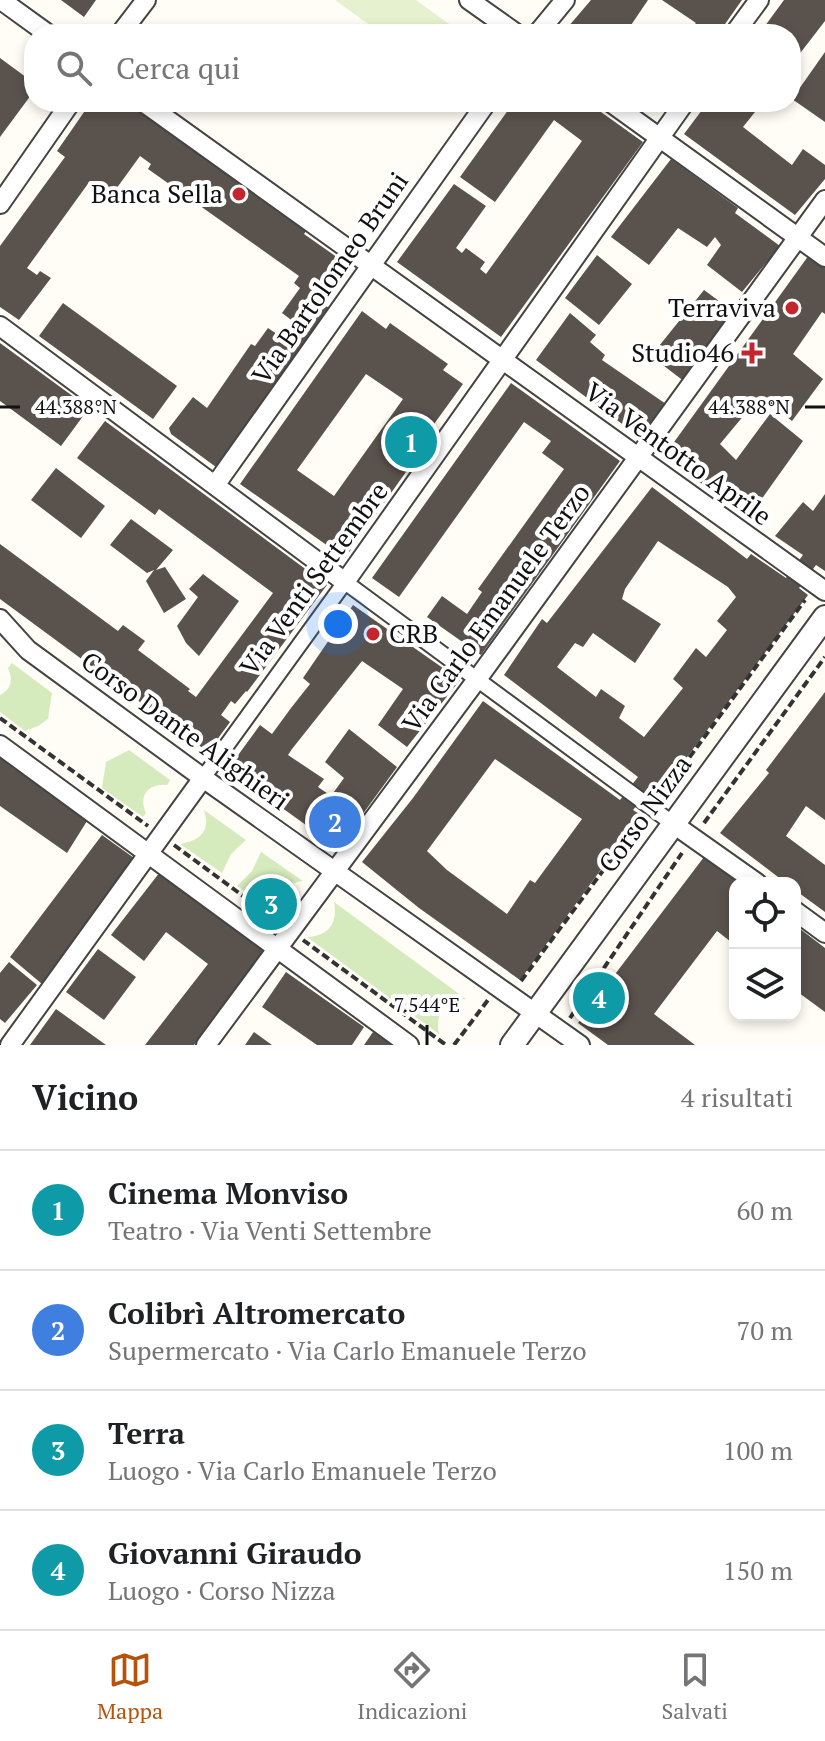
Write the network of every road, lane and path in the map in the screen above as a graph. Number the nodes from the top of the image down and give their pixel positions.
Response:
1 (1, 0) edge
2 (146, 0) edge
3 (469, 0) edge
4 (565, 0) edge
5 (759, 0) edge
6 (34, 24) edge
7 (128, 24) edge
8 (503, 24) edge
9 (545, 24) edge
10 (741, 24) edge
11 (64, 112) edge
12 (157, 112) edge
13 (480, 112) edge
14 (624, 112) edge
15 (677, 112) edge
16 (658, 137) junction
17 (825, 200) edge
18 (0, 204) edge
19 (798, 238) junction
20 (825, 257) edge
21 (370, 266) junction
22 (0, 326) edge
23 (501, 360) junction
24 (638, 459) junction
25 (216, 484) junction
26 (345, 582) junction
27 (820, 588) edge
28 (825, 617) edge
29 (4, 631) edge
30 (478, 678) junction
31 (0, 718) edge
32 (0, 745) edge
33 (203, 778) junction
34 (651, 807) junction
35 (672, 823) junction
36 (161, 836) junction
37 (148, 855) junction
38 (333, 871) junction
39 (748, 877) edge
40 (801, 915) edge
41 (290, 931) junction
42 (825, 933) edge
43 (277, 949) junction
44 (534, 964) dead end
45 (485, 1003) dead end
46 (536, 1013) junction
47 (10, 1045) edge
48 (206, 1045) edge
49 (409, 1045) edge
50 (446, 1045) edge
51 (454, 1045) edge
52 (512, 1045) edge
53 (580, 1045) edge

1 - 6 street
2 - 7 street
3 - 8 street
4 - 9 street
5 - 10 street
11 - 18 street
12 - 21 street
13 - 21 street, Via Bartolomeo Bruni
14 - 16 street
15 - 16 street, Via Venti Settembre
16 - 19 street
16 - 23 street, Via Venti Settembre
17 - 19 street, Via Carlo Emanuele Terzo
19 - 20 street
19 - 24 street, Via Carlo Emanuele Terzo
21 - 23 street, Via Ventotto Aprile
21 - 25 street, Via Bartolomeo Bruni
22 - 25 street
23 - 24 street, Via Ventotto Aprile
23 - 26 street, Via Venti Settembre
24 - 27 street, Via Ventotto Aprile
24 - 30 street, Via Carlo Emanuele Terzo
25 - 26 street
26 - 30 street
26 - 33 street, Via Venti Settembre
27 - 34 path
28 - 35 street, Corso Nizza
29 - 33 street, Corso Dante Alighieri
30 - 34 street
30 - 38 street, Via Carlo Emanuele Terzo
31 - 36 path
32 - 37 street
33 - 36 street, Via Venti Settembre
33 - 38 street, Corso Dante Alighieri
34 - 35 street
34 - 44 path
35 - 39 street
35 - 46 street, Corso Nizza
36 - 37 street, Via Venti Settembre
36 - 41 path
37 - 43 street
37 - 47 street, Via Venti Settembre
38 - 41 street, Via Carlo Emanuele Terzo
38 - 46 street, Corso Dante Alighieri
40 - 42 street
41 - 43 street, Via Carlo Emanuele Terzo
41 - 50 path
43 - 48 street, Via Carlo Emanuele Terzo
43 - 49 street
45 - 51 path
46 - 52 street, Corso Nizza
46 - 53 street, Corso Dante Alighieri

